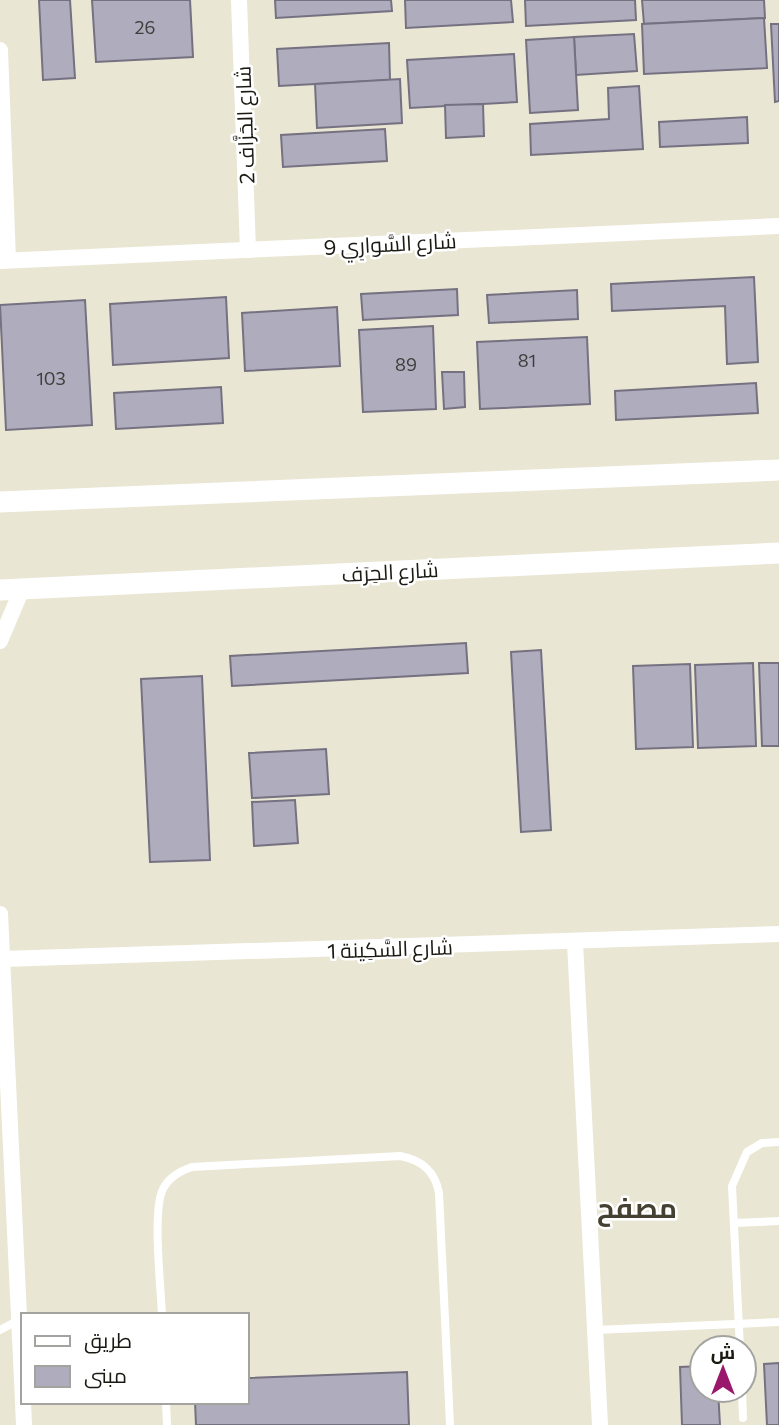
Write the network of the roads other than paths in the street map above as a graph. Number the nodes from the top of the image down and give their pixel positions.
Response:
1 (239, 0) edge
2 (0, 50) edge
3 (779, 226) edge
4 (248, 250) junction
5 (4, 260) edge
6 (779, 470) edge
7 (0, 502) edge
8 (779, 553) edge
9 (22, 589) junction
10 (0, 590) edge
11 (0, 641) edge
12 (0, 914) edge
13 (779, 934) edge
14 (575, 943) junction
15 (2, 959) edge
16 (1, 994) edge
17 (779, 1142) edge
18 (6, 1187) edge
19 (779, 1221) edge
20 (734, 1223) junction
21 (162, 1313) edge
22 (19, 1320) junction
23 (779, 1322) edge
24 (739, 1324) junction
25 (0, 1330) edge
26 (595, 1330) junction
27 (739, 1334) edge
28 (21, 1361) edge
29 (23, 1404) edge
30 (166, 1404) edge
31 (742, 1404) edge
32 (743, 1418) dead end
33 (24, 1425) edge
34 (167, 1425) edge
35 (450, 1425) edge
36 (600, 1425) edge

1 - 4 street, شارع الجَزَّاف 2
2 - 5 street
3 - 4 street, شارع السَّوارِي 9
4 - 5 street, شارع السَّوارِي 9
6 - 7 street
8 - 9 street, شارع الحِرَف
9 - 10 street, شارع الحِرَف
9 - 11 street
12 - 15 street
13 - 14 street, شارع السَّكِينة 1
14 - 15 street, شارع السَّكِينة 1
14 - 26 street
15 - 16 street
16 - 18 street
17 - 20 lane
18 - 22 street
19 - 20 lane
20 - 24 lane
21 - 35 lane
22 - 25 lane
22 - 28 street
23 - 24 lane
24 - 26 lane
24 - 27 lane
26 - 36 street
29 - 33 street
30 - 34 lane
31 - 32 lane

